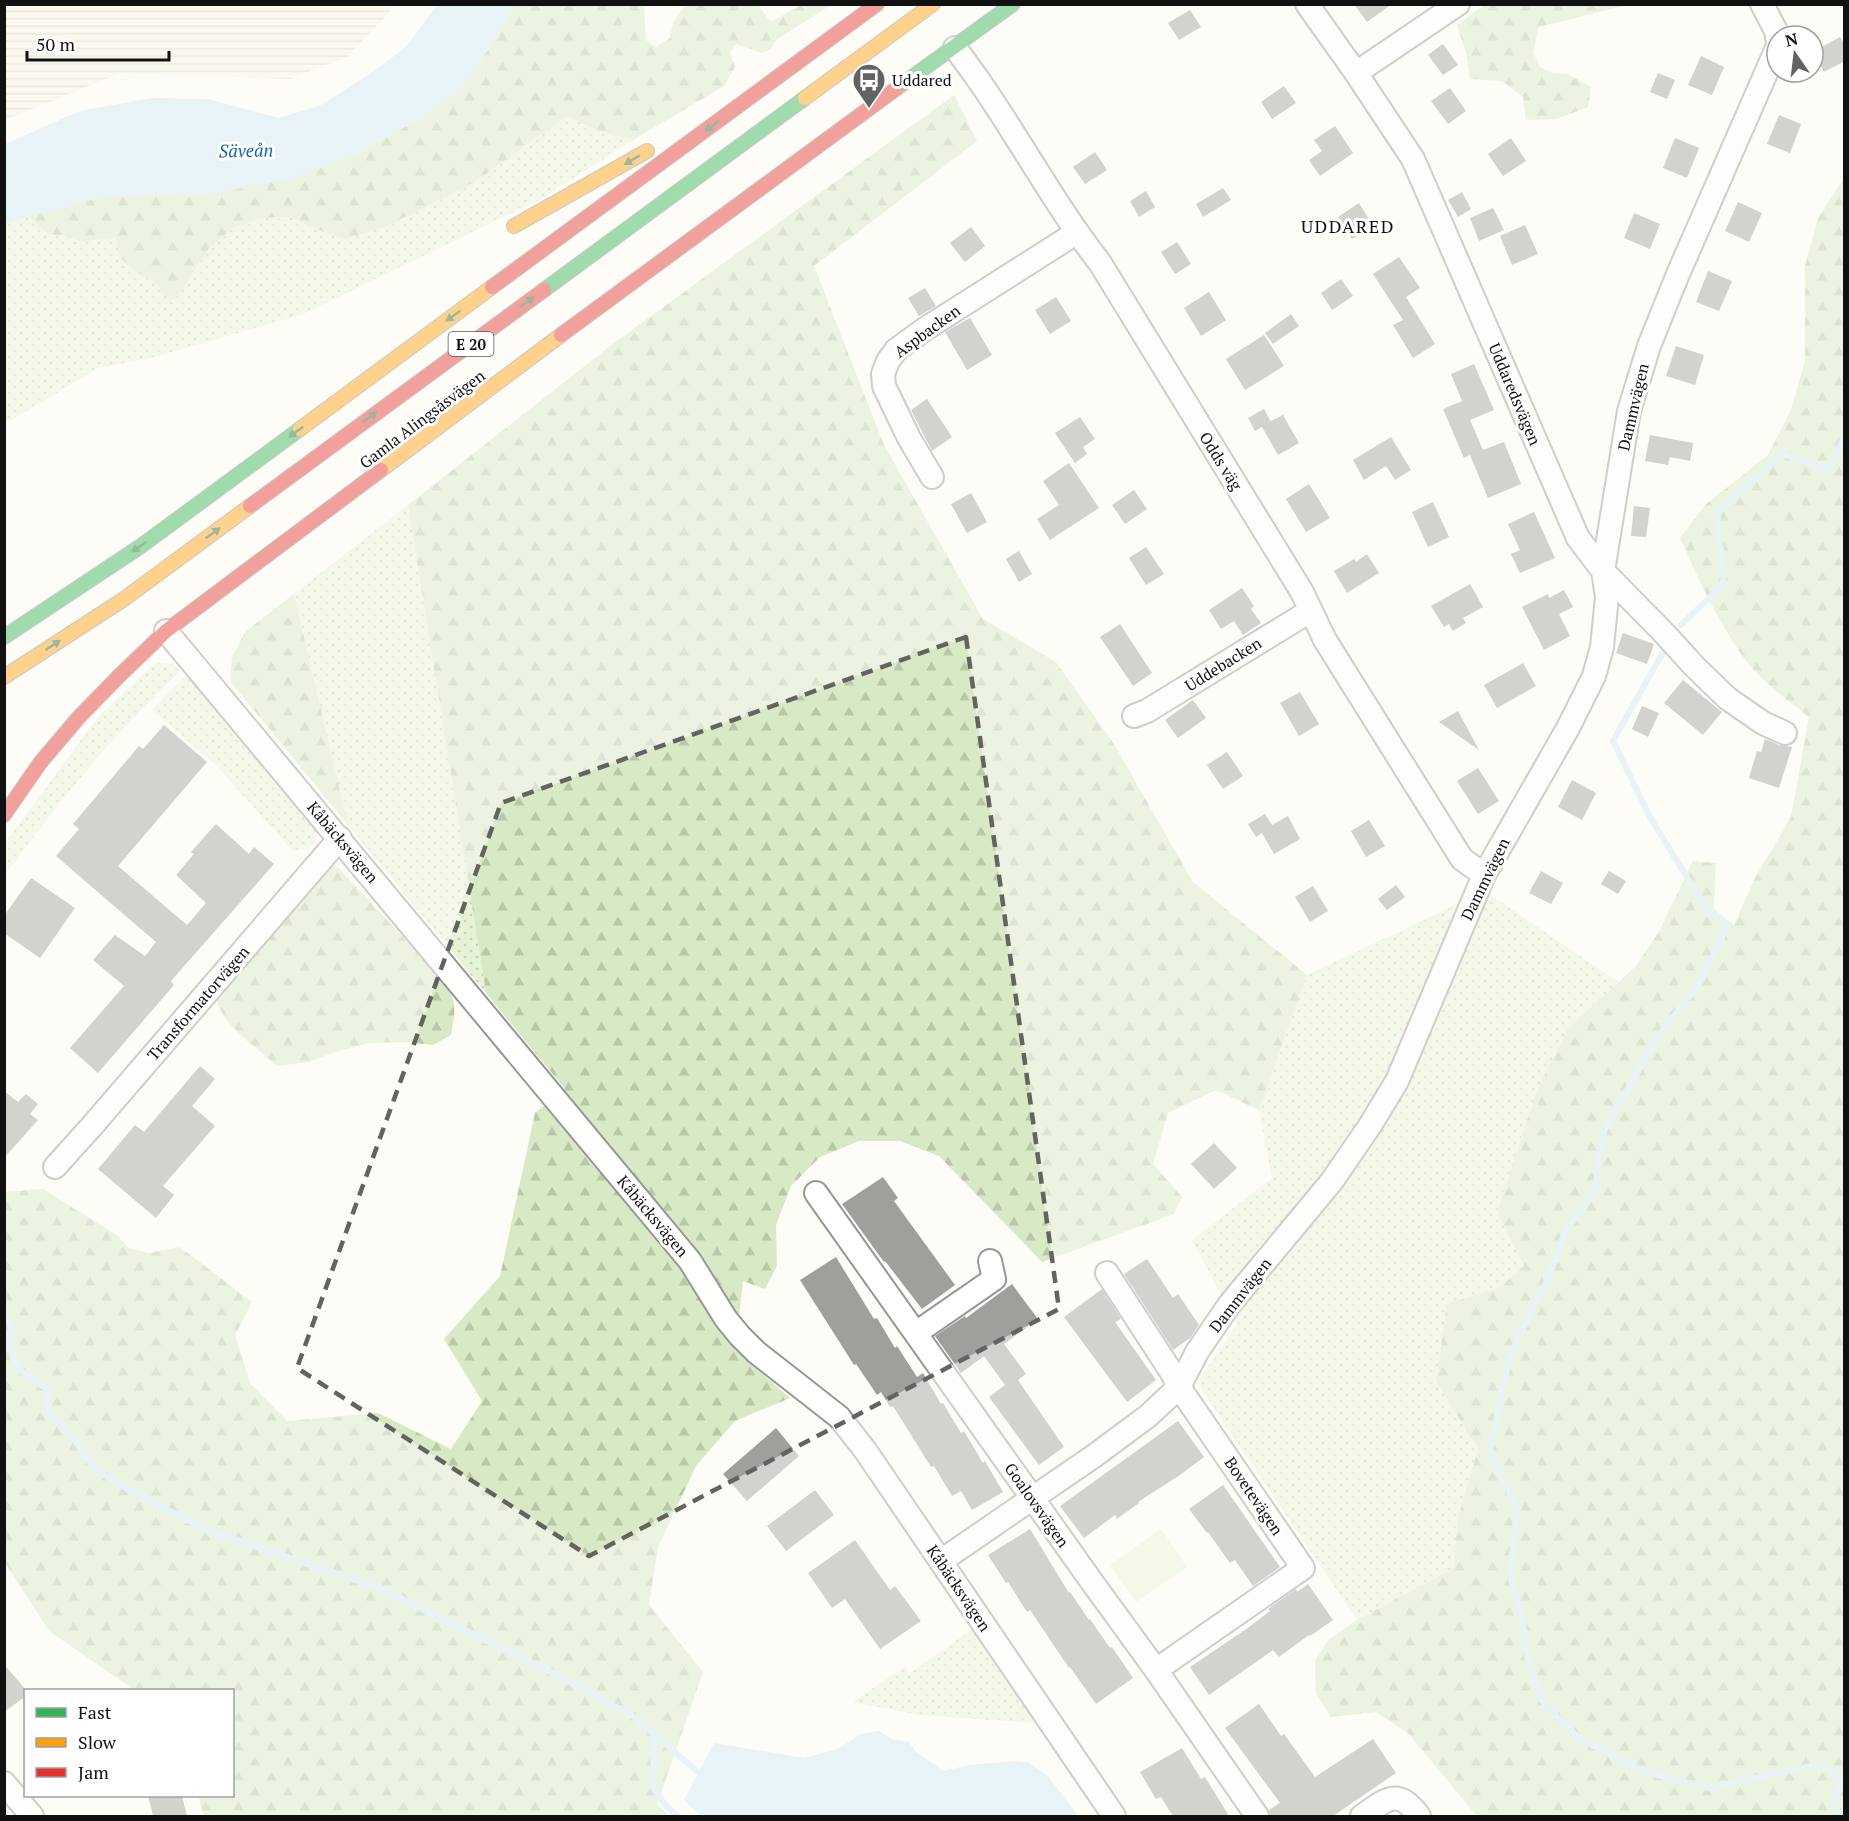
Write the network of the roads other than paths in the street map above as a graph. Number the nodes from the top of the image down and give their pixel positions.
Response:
1 (877, 4) edge
2 (933, 4) edge
3 (1013, 4) edge
4 (1306, 4) edge
5 (1458, 4) edge
6 (1762, 4) edge
7 (1772, 24) edge
8 (955, 48) junction
9 (1356, 73) junction
10 (1765, 75) edge
11 (689, 126) dead end
12 (659, 144) dead end
13 (514, 226) dead end
14 (1076, 233) junction
15 (932, 477) dead end
16 (1603, 571) junction
17 (1310, 611) junction
18 (166, 631) junction
19 (4, 637) edge
20 (4, 677) edge
21 (1134, 716) dead end
22 (1785, 733) dead end
23 (4, 815) edge
24 (340, 838) junction
25 (1484, 875) junction
26 (55, 1167) dead end
27 (816, 1193) dead end
28 (990, 1261) dead end
29 (1107, 1274) dead end
30 (916, 1333) junction
31 (1179, 1387) junction
32 (1033, 1498) junction
33 (941, 1561) junction
34 (1156, 1670) junction
35 (4, 1783) edge
36 (32, 1816) edge
37 (1114, 1816) edge
38 (1257, 1816) edge
39 (1362, 1816) edge
40 (1419, 1816) edge

1 - 11 main road
1 -> 19 main road, E 20
20 -> 2 main road, E 20
3 - 8 main road, Gamla Alingsåsvägen
4 - 9 street, Uddaredsvägen
5 - 9 street
6 - 7 street
8 - 14 street, Odds väg
8 - 18 main road, Gamla Alingsåsvägen
9 - 16 street, Uddaredsvägen
10 - 16 street, Dammvägen
12 -> 13 main road
14 - 15 street, Aspbacken
14 - 17 street, Odds väg
16 - 22 street, Uddaredsvägen
16 - 25 street, Dammvägen
17 - 21 street, Uddebacken
17 - 25 street, Odds väg
18 - 23 main road, Gamla Alingsåsvägen
18 - 24 street, Kåbäcksvägen
24 - 26 street, Transformatorvägen
24 - 33 street, Kåbäcksvägen
25 - 31 street, Dammvägen
27 - 30 street, Goalovsvägen
28 - 30 street
29 - 31 street, Bovetevägen
30 - 32 street, Goalovsvägen
31 - 32 street, Dammvägen
31 - 34 street, Bovetevägen
32 - 33 street, Dammvägen
32 - 34 street, Goalovsvägen
33 - 37 street, Kåbäcksvägen
34 - 38 street, Goalovsvägen
35 - 36 street
39 - 40 street

